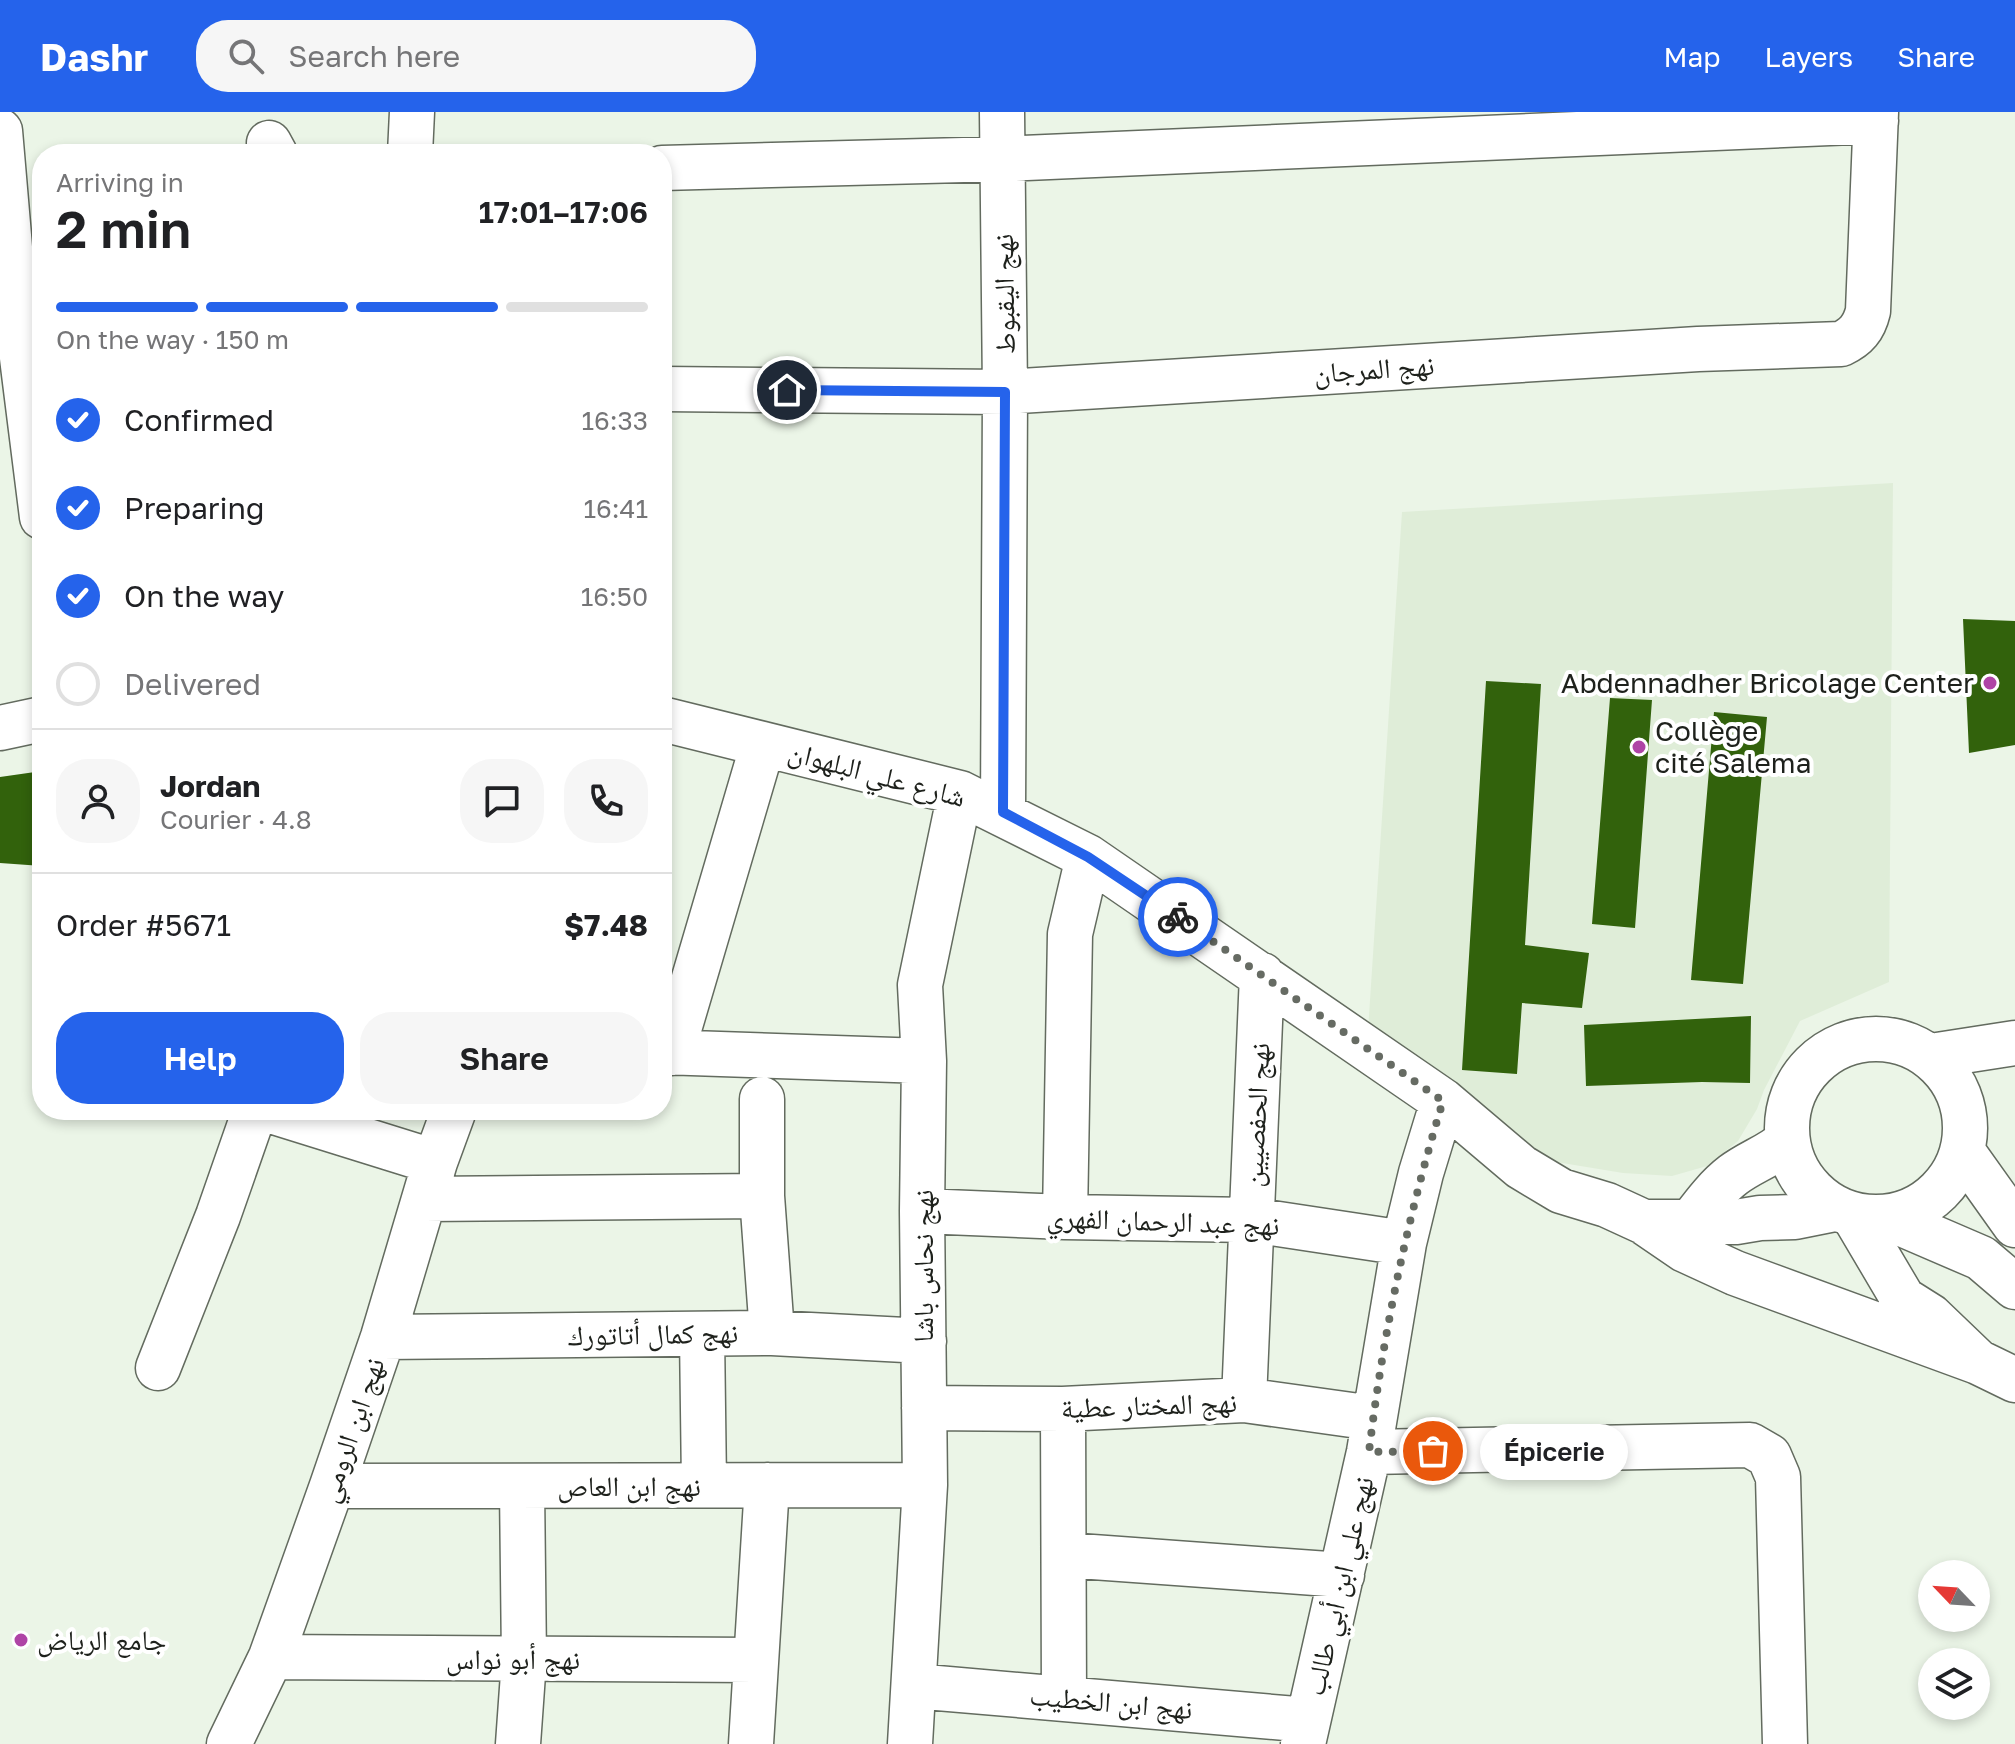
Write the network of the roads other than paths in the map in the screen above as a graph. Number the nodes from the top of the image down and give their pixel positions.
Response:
1 (412, 112) edge
2 (1002, 112) edge
3 (1876, 116) edge
4 (0, 131) edge
5 (410, 144) edge
6 (1002, 159) junction
7 (672, 168) edge
8 (28, 294) edge
9 (32, 360) edge
10 (672, 389) edge
11 (1005, 392) junction
12 (32, 721) edge
13 (672, 721) edge
14 (0, 728) edge
15 (763, 744) junction
16 (960, 793) junction
17 (1003, 812) junction
18 (1088, 857) junction
19 (1262, 975) junction
20 (672, 1036) edge
21 (2015, 1043) edge
22 (672, 1052) edge
23 (1931, 1056) junction
24 (924, 1061) junction
25 (762, 1099) dead end
26 (1443, 1101) junction
27 (252, 1120) edge
28 (291, 1120) edge
29 (451, 1120) edge
30 (1787, 1141) junction
31 (1963, 1152) junction
32 (430, 1180) junction
33 (762, 1196) junction
34 (922, 1211) junction
35 (1859, 1214) junction
36 (1065, 1217) junction
37 (1251, 1220) junction
38 (1644, 1222) junction
39 (1690, 1223) junction
40 (2015, 1225) edge
41 (1404, 1243) junction
42 (2015, 1287) edge
43 (772, 1333) junction
44 (702, 1334) junction
45 (383, 1337) junction
46 (924, 1341) junction
47 (158, 1368) dead end
48 (1997, 1371) edge
49 (1244, 1400) junction
50 (924, 1408) junction
51 (1063, 1409) junction
52 (1371, 1435) junction
53 (704, 1485) junction
54 (767, 1485) junction
55 (925, 1485) junction
56 (332, 1486) junction
57 (522, 1487) junction
58 (1065, 1555) junction
59 (1342, 1575) junction
60 (271, 1657) junction
61 (524, 1660) junction
62 (754, 1660) junction
63 (914, 1686) junction
64 (1064, 1698) junction
65 (1306, 1732) edge
66 (229, 1744) edge
67 (518, 1744) edge
68 (751, 1744) edge
69 (910, 1744) edge
70 (1785, 1744) edge

1 - 5 main road
2 - 6 main road, نهج اليقبوط
3 - 6 main road
3 - 11 main road, نهج المرجان
4 - 8 main road
6 - 7 main road
6 - 11 main road, نهج اليقبوط
8 - 9 main road
10 - 11 main road, نهج المرجان
11 - 17 main road, نهج اليقبوط
12 - 14 main road
13 - 15 main road, شارع علي البلهوان
15 - 16 main road, شارع علي البلهوان
15 - 20 main road
16 - 17 main road, شارع علي البلهوان
16 - 24 main road, نهج نحاس باشا
17 - 18 main road, شارع علي البلهوان
18 - 19 main road, شارع علي البلهوان
18 - 36 main road
19 - 26 main road, شارع علي البلهوان
19 - 37 main road, نهج الحفصيين
21 - 23 main road
22 - 24 main road
23 - 30 main road
23 - 31 main road
24 - 34 main road, نهج نحاس باشا
25 - 33 main road
26 - 38 main road, شارع علي البلهوان
26 - 41 main road, نهج علي ابن أبي طالب
27 - 47 main road
28 - 32 main road
29 - 32 main road, نهج ابن الرومي
30 - 35 main road
30 - 39 main road
31 - 35 main road
31 - 40 main road
32 - 33 main road
32 - 45 main road, نهج ابن الرومي
33 - 43 main road
34 - 36 main road, نهج عبد الرحمان الفهري
34 - 46 main road, نهج نحاس باشا
35 - 39 main road, شارع علي البلهوان
35 - 42 main road
35 - 48 main road
36 - 37 main road, نهج عبد الرحمان الفهري
37 - 41 main road, نهج عبد الرحمان الفهري
37 - 49 main road, نهج الحفصيين
38 - 39 main road, شارع علي البلهوان
38 - 48 main road
41 - 52 main road, نهج علي ابن أبي طالب
43 - 44 main road, نهج كمال أتاتورك
43 - 46 main road, نهج كمال أتاتورك
44 - 45 main road, نهج كمال أتاتورك
44 - 53 main road
45 - 56 main road, نهج ابن الرومي
46 - 50 main road, نهج نحاس باشا
49 - 51 main road, نهج المختار عطية
49 - 52 main road, نهج المختار عطية
50 - 51 main road, نهج المختار عطية
50 - 55 main road, نهج نحاس باشا
51 - 58 main road
52 - 59 main road, نهج علي ابن أبي طالب
52 - 70 main road, نهج المختار عطية
53 - 54 main road, نهج ابن العاص
53 - 57 main road, نهج ابن العاص
54 - 55 main road, نهج ابن العاص
54 - 62 main road
55 - 63 main road, نهج نحاس باشا
56 - 57 main road, نهج ابن العاص
56 - 60 main road, نهج ابن الرومي
57 - 61 main road
58 - 59 main road
58 - 64 main road
59 - 65 main road, نهج علي ابن أبي طالب
60 - 61 main road, نهج أبو نواس
60 - 66 main road, نهج ابن الرومي
61 - 62 main road, نهج أبو نواس
61 - 67 main road
62 - 68 main road
63 - 64 main road, نهج ابن الخطيب
63 - 69 main road, نهج نحاس باشا
64 - 65 main road, نهج ابن الخطيب

